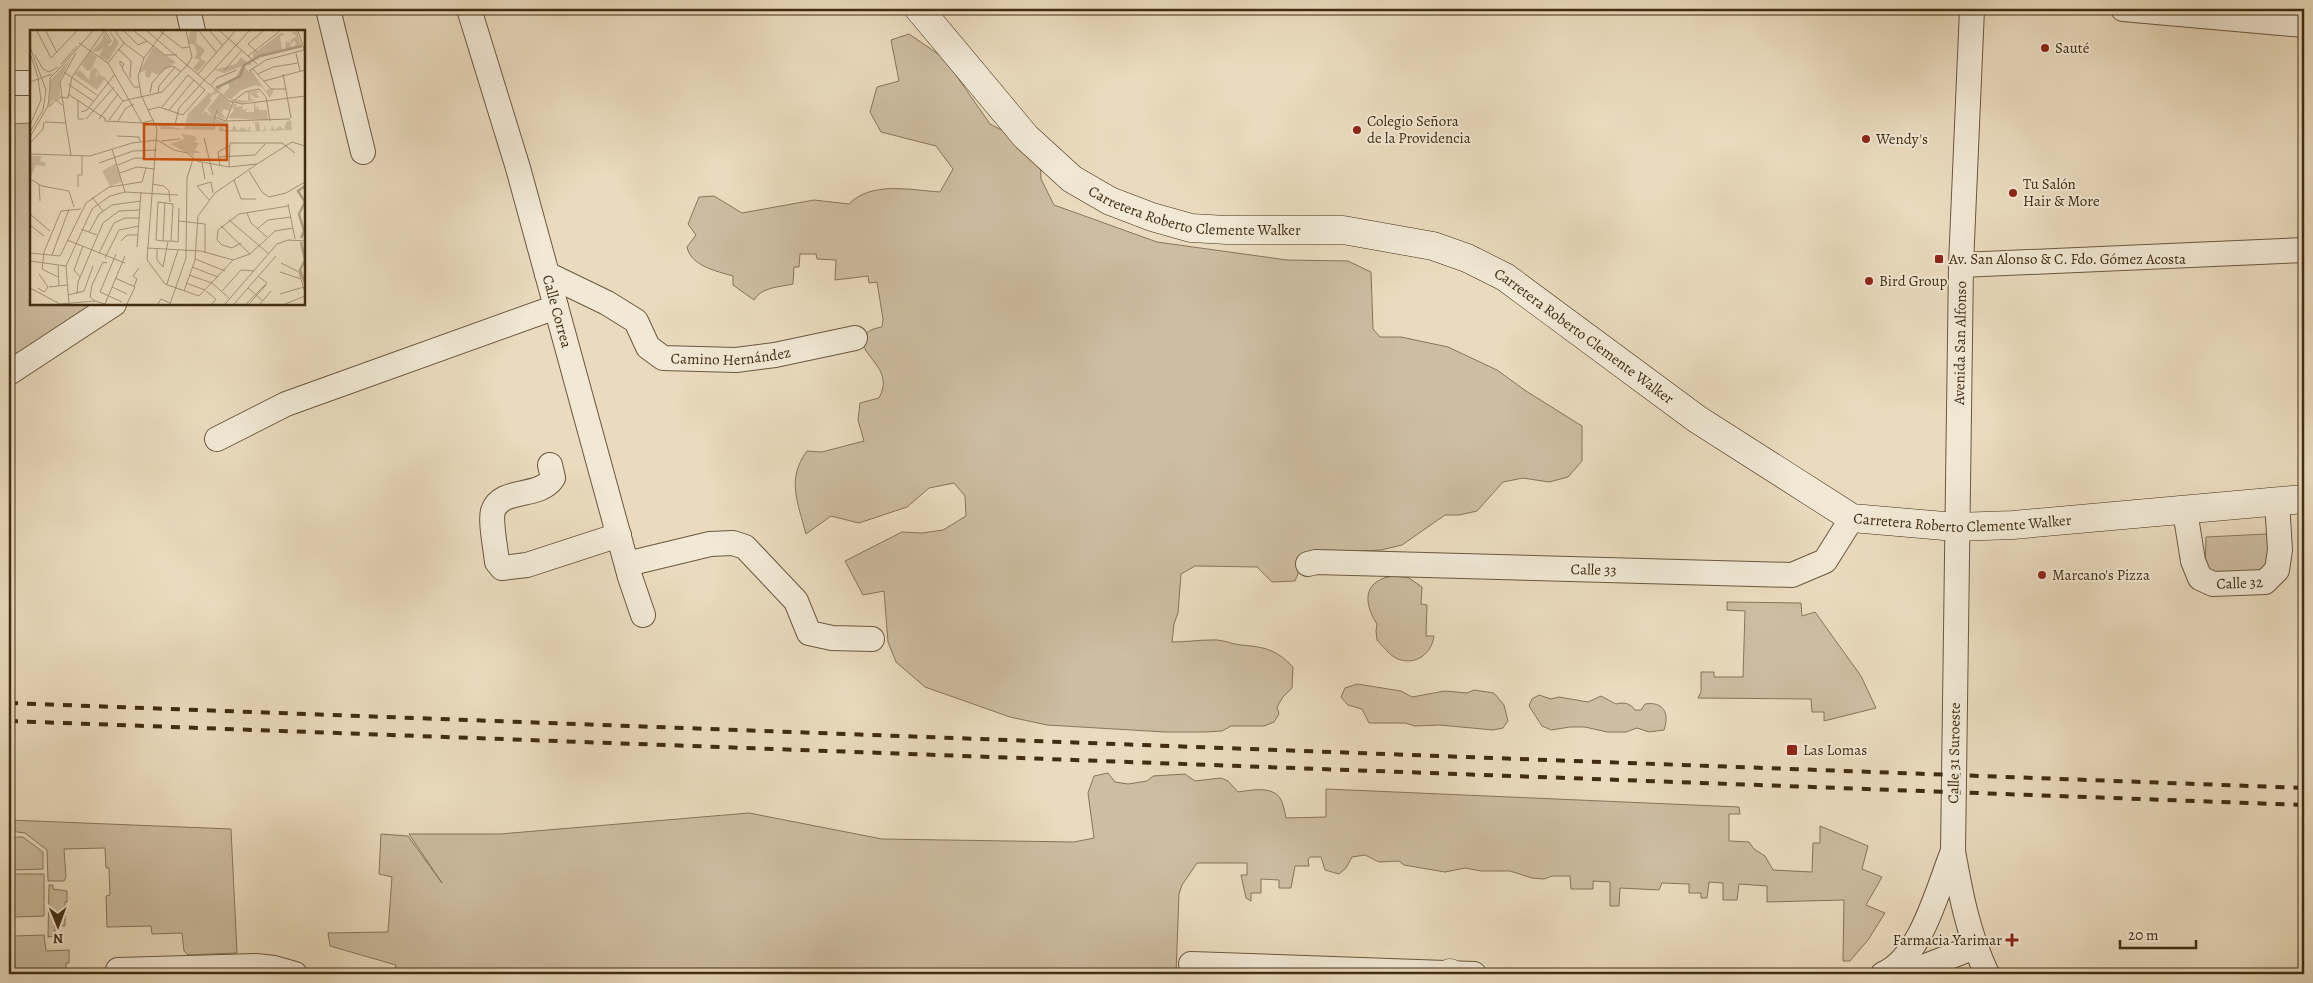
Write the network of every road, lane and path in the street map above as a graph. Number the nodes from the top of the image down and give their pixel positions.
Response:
1 (188, 9) edge
2 (328, 9) edge
3 (469, 9) edge
4 (1972, 9) edge
5 (2123, 9) edge
6 (926, 11) edge
7 (2304, 25) edge
8 (193, 30) edge
9 (9, 83) edge
10 (30, 83) edge
11 (363, 152) dead end
12 (2304, 250) edge
13 (1961, 266) junction
14 (547, 274) junction
15 (112, 305) edge
16 (556, 307) junction
17 (855, 338) dead end
18 (9, 372) edge
19 (217, 439) dead end
20 (550, 465) dead end
21 (2304, 499) edge
22 (2278, 502) junction
23 (2185, 510) junction
24 (1852, 518) junction
25 (1956, 527) junction
26 (619, 535) junction
27 (627, 564) junction
28 (1308, 564) dead end
29 (643, 615) dead end
30 (872, 639) dead end
31 (1953, 851) junction
32 (1975, 947) junction
33 (1192, 964) dead end
34 (118, 970) dead end
35 (295, 974) edge
36 (1458, 974) edge
37 (1883, 974) edge
38 (1905, 974) edge
39 (1988, 974) edge

1 - 8 street
2 - 11 street
3 - 14 street, Calle Correa
4 - 13 street, Avenida San Alfonso
5 - 7 street
6 - 24 main road, Carretera Roberto Clemente Walker
9 - 10 street
12 - 13 street
13 - 25 street, Avenida San Alfonso
14 - 16 street, Calle Correa
14 - 17 street, Camino Hernández
15 - 18 street
16 - 19 street
16 - 26 street, Calle Correa
20 - 26 street
21 - 22 main road, Carretera Roberto Clemente Walker
22 - 23 main road, Carretera Roberto Clemente Walker
22 - 23 street, Calle 32
23 - 25 main road, Carretera Roberto Clemente Walker
24 - 25 main road, Carretera Roberto Clemente Walker
24 - 28 street, Calle 33
25 - 31 street, Calle 31 Suroeste
26 - 27 street, Calle Correa
27 - 29 street, Calle Correa
27 - 30 street
31 - 32 street, Calle 31 Suroeste
31 - 37 street
32 - 38 street
32 - 39 street, Calle 31 Suroeste
33 - 36 street
34 - 35 street

